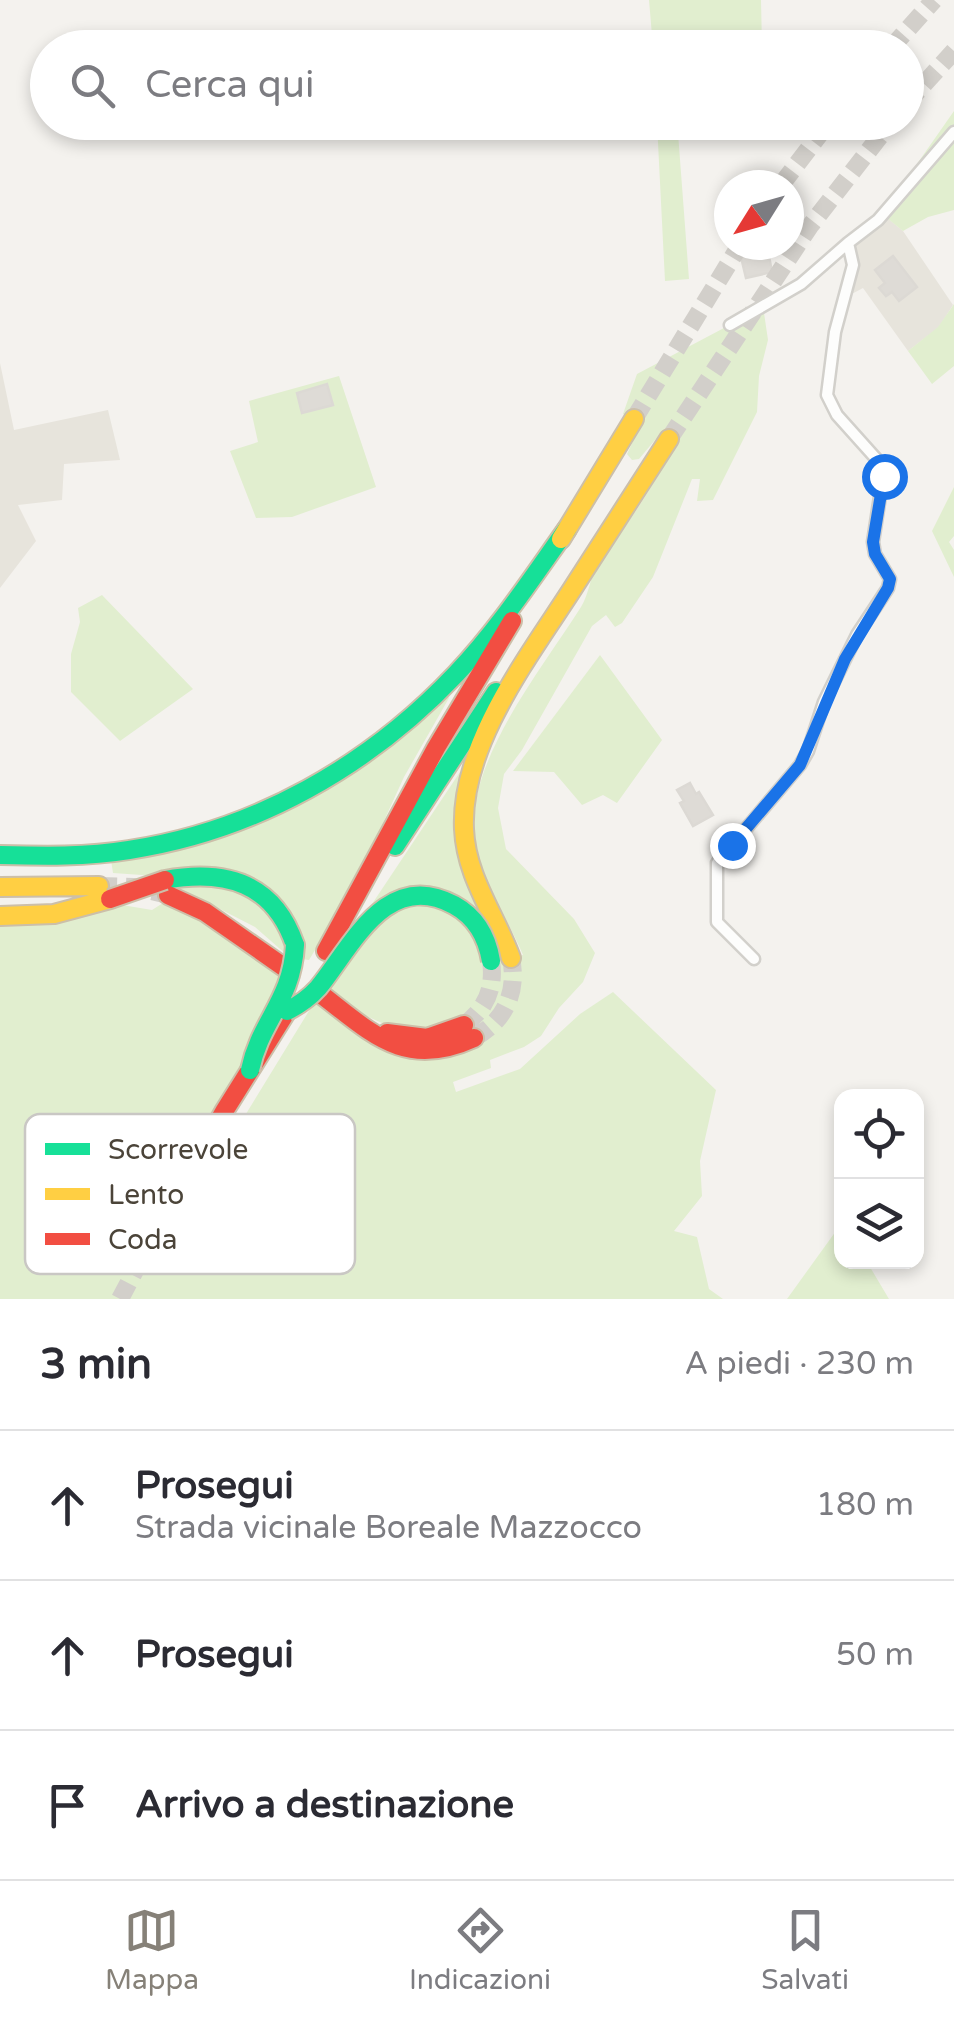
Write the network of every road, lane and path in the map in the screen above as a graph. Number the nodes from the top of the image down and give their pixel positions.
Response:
1 (954, 132) edge
2 (848, 243) junction
3 (730, 325) dead end
4 (634, 420) tunnel mouth
5 (670, 439) tunnel mouth
6 (567, 529) junction
7 (576, 582) junction
8 (0, 855) edge
9 (0, 887) edge
10 (166, 888) junction
11 (104, 893) junction
12 (0, 916) edge
13 (326, 951) junction
14 (511, 958) tunnel mouth
15 (754, 959) dead end
16 (491, 961) tunnel mouth
17 (288, 970) dead end
18 (318, 992) dead end
19 (287, 1011) junction
20 (469, 1032) tunnel mouth
21 (250, 1070) junction
22 (224, 1114) edge

1 - 2 street
2 - 3 street
2 - 15 street
4 - 6 highway
5 - 7 highway
6 - 8 highway
6 - 13 highway
7 - 13 highway
7 - 14 highway
9 - 11 highway
10 - 11 highway, bridge
10 - 17 highway
10 - 21 highway, bridge
11 - 12 highway
13 - 19 highway
16 - 19 highway, bridge
18 - 20 highway
19 - 21 highway, bridge
21 - 22 highway

